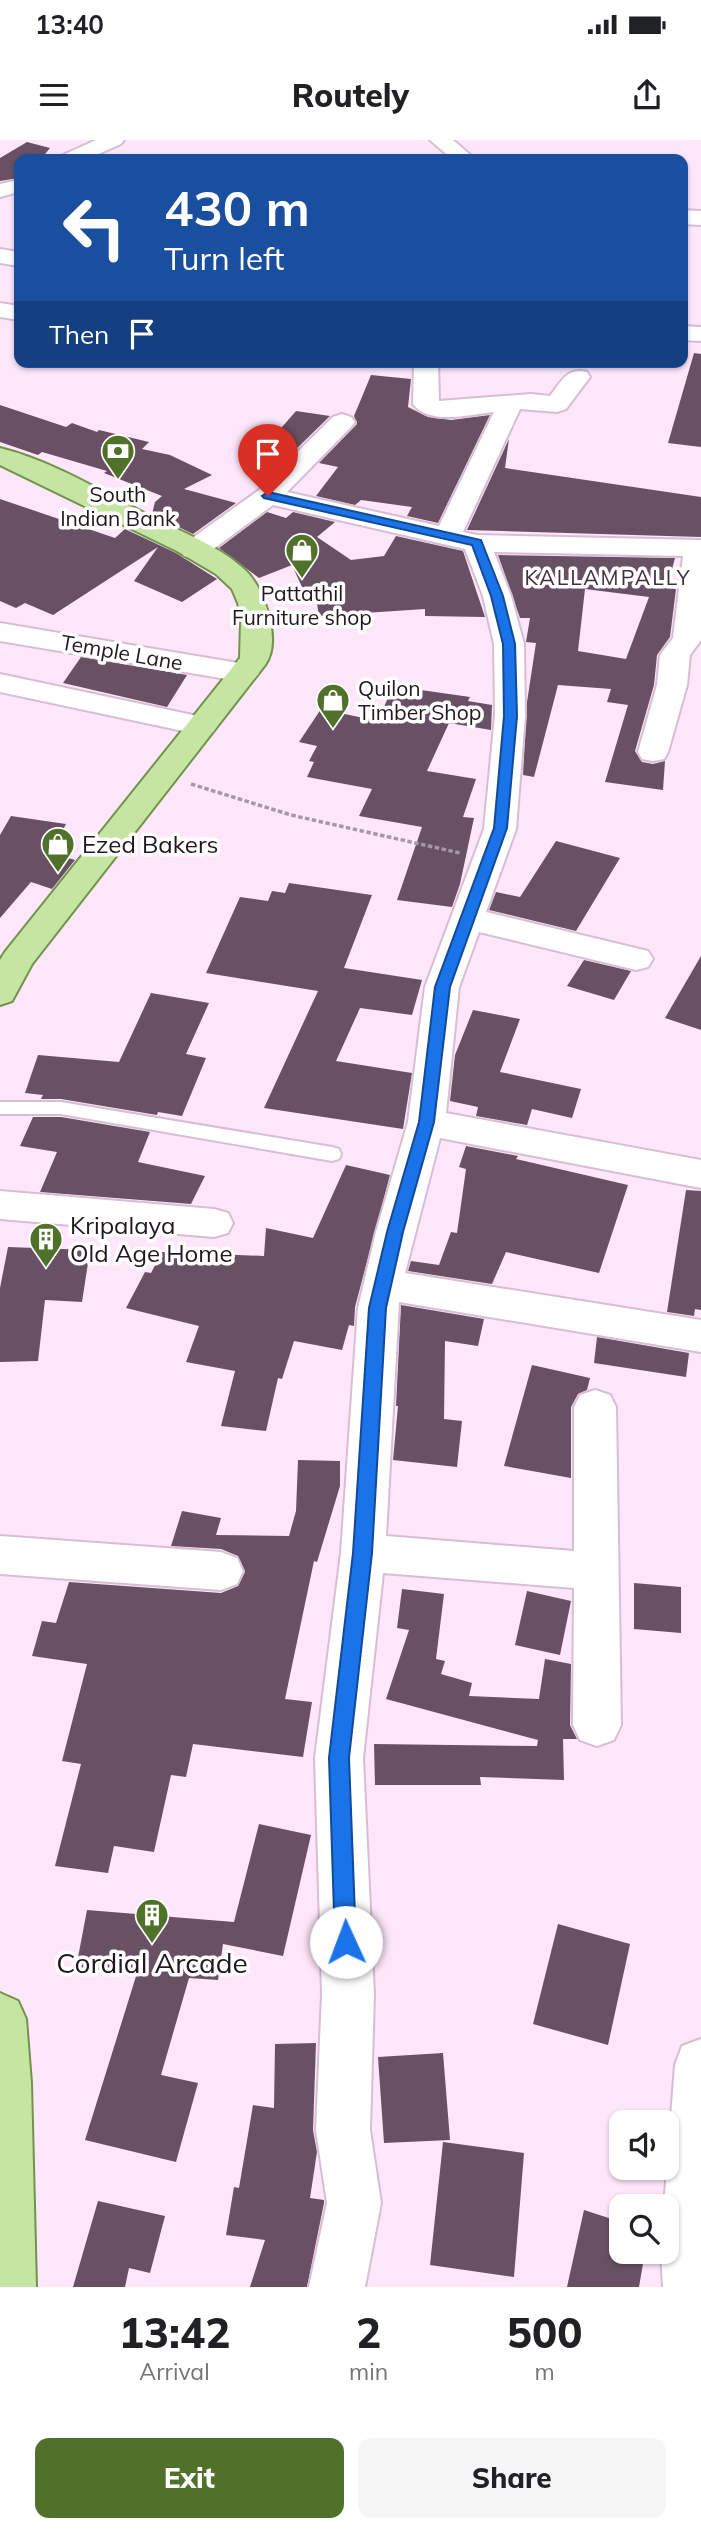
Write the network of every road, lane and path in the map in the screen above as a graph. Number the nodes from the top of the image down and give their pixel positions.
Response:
1 (114, 140) edge
2 (440, 140) edge
3 (82, 154) edge
4 (458, 154) edge
5 (426, 368) edge
6 (578, 377) dead end
7 (509, 404) junction
8 (342, 422) dead end
9 (0, 456) edge
10 (268, 496) junction
11 (462, 540) junction
12 (700, 548) edge
13 (194, 550) junction
14 (3, 632) edge
15 (244, 673) junction
16 (0, 685) edge
17 (202, 726) junction
18 (653, 752) dead end
19 (164, 775) junction
20 (489, 859) junction
21 (467, 918) junction
22 (636, 959) dead end
23 (0, 993) edge
24 (0, 1108) edge
25 (426, 1122) junction
26 (332, 1154) dead end
27 (701, 1174) edge
28 (0, 1205) edge
29 (214, 1223) dead end
30 (384, 1285) junction
31 (701, 1336) edge
32 (595, 1406) dead end
33 (363, 1553) junction
34 (0, 1555) edge
35 (221, 1571) dead end
36 (595, 1571) junction
37 (597, 1724) dead end
38 (0, 2018) edge
39 (701, 2065) edge
40 (3, 2083) edge
41 (8, 2287) edge
42 (339, 2287) edge
43 (691, 2287) edge

1 - 3 street
2 - 4 street
5 - 7 street
6 - 7 street
7 - 11 street
8 - 10 street
9 - 13 main road
10 - 11 street
10 - 13 street
11 - 12 street
11 - 20 street
12 - 18 street
13 - 15 main road
14 - 15 street, Temple Lane
14 - 16 street
15 - 17 main road
16 - 17 street
17 - 19 main road
19 - 20 path
19 - 23 main road
20 - 21 street
21 - 22 street
21 - 25 street
24 - 26 lane
25 - 27 street
25 - 30 street
28 - 29 street
30 - 31 street
30 - 33 street
32 - 36 street
33 - 36 street
33 - 42 street
34 - 35 street
36 - 37 street
38 - 40 main road
39 - 43 street
40 - 41 main road

